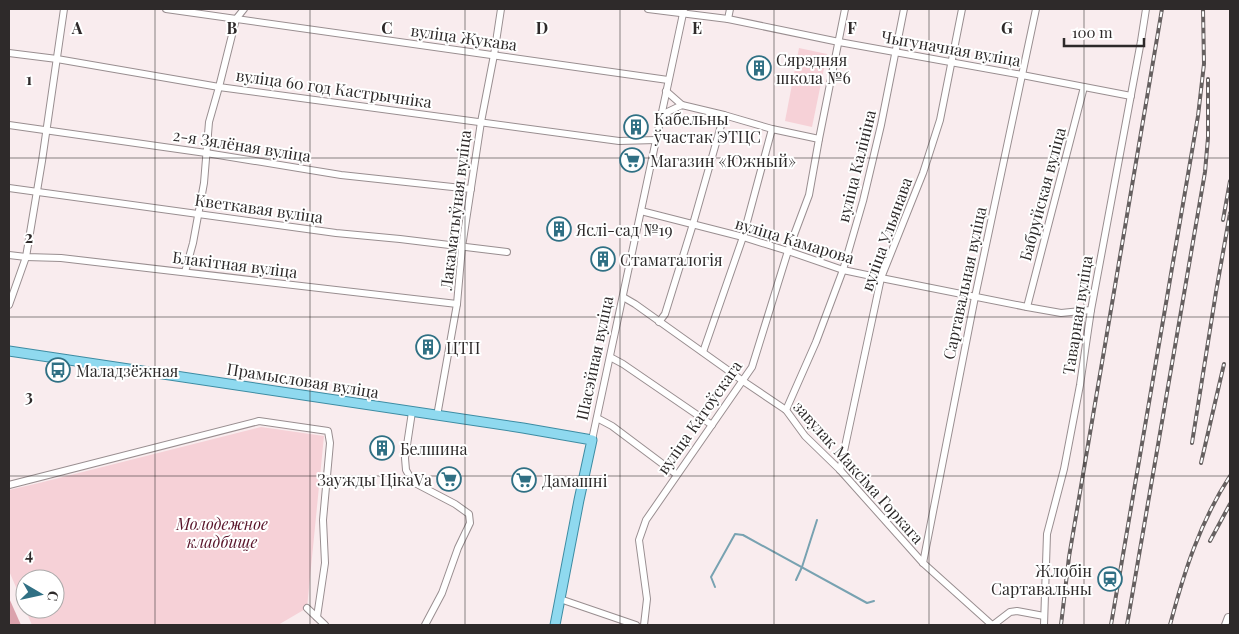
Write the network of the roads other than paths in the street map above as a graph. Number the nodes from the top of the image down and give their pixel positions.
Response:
1 (64, 9) edge
2 (166, 9) edge
3 (245, 9) edge
4 (501, 9) edge
5 (648, 9) edge
6 (730, 9) edge
7 (845, 9) edge
8 (904, 9) edge
9 (962, 9) edge
10 (1036, 9) edge
11 (1146, 9) edge
12 (683, 11) edge
13 (236, 19) junction
14 (728, 20) junction
15 (250, 21) junction
16 (839, 42) junction
17 (895, 52) junction
18 (9, 53) edge
19 (494, 55) junction
20 (57, 59) junction
21 (952, 62) junction
22 (1022, 75) junction
23 (668, 80) junction
24 (220, 87) junction
25 (1084, 87) junction
26 (666, 91) junction
27 (1131, 96) junction
28 (682, 105) junction
29 (661, 115) junction
30 (724, 115) junction
31 (481, 122) junction
32 (9, 125) edge
33 (772, 129) junction
34 (46, 130) junction
35 (819, 139) junction
36 (656, 140) junction
37 (206, 153) junction
38 (9, 188) edge
39 (471, 189) junction
40 (37, 192) junction
41 (641, 211) junction
42 (199, 214) junction
43 (693, 224) junction
44 (743, 237) junction
45 (462, 248) junction
46 (788, 251) junction
47 (507, 252) dead end
48 (9, 255) edge
49 (26, 257) junction
50 (843, 270) junction
51 (184, 272) junction
52 (881, 278) junction
53 (622, 297) junction
54 (975, 297) junction
55 (457, 304) junction
56 (9, 305) edge
57 (1027, 307) junction
58 (1090, 310) junction
59 (659, 322) junction
60 (9, 351) edge
61 (703, 352) junction
62 (610, 357) junction
63 (743, 381) junction
64 (786, 410) junction
65 (412, 412) junction
66 (437, 416) junction
67 (596, 418) junction
68 (712, 426) junction
69 (592, 440) junction
70 (840, 470) junction
71 (676, 474) junction
72 (9, 485) edge
73 (923, 563) junction
74 (560, 599) junction
75 (307, 608) dead end
76 (1044, 616) junction
77 (317, 617) junction
78 (1230, 617) edge
79 (325, 625) edge
80 (424, 625) edge
81 (555, 625) edge
82 (636, 625) edge
83 (644, 625) edge
84 (993, 625) edge
85 (1044, 625) edge
86 (1225, 625) edge

1 - 20 street
2 - 13 street, вуліца Жукава
3 - 13 street
3 - 15 street
4 - 19 street, Лакаматыўная вуліца
5 - 12 street, Чыгуначная вуліца
6 - 14 street
7 - 16 street, вуліца Катоўскага
8 - 17 street, вуліца Калініна
9 - 21 street, вуліца Ульянава
10 - 22 street, Сартавальная вуліца
11 - 27 street, Таварная вуліца
12 - 14 street, Чыгуначная вуліца
12 - 23 street, Шасэйная вуліца
13 - 15 street, вуліца Жукава
13 - 24 street
14 - 16 street, Чыгуначная вуліца
15 - 19 street, вуліца Жукава
16 - 17 street, Чыгуначная вуліца
16 - 35 street, вуліца Катоўскага
17 - 21 street, Чыгуначная вуліца
17 - 50 street, вуліца Калініна
18 - 20 street, вуліца 60 год Кастрычніка
19 - 23 street, вуліца Жукава
19 - 31 street, Лакаматыўная вуліца
20 - 24 street, вуліца 60 год Кастрычніка
20 - 34 street
21 - 22 street, Чыгуначная вуліца
21 - 52 street, вуліца Ульянава
22 - 25 street, Чыгуначная вуліца
22 - 54 street, Сартавальная вуліца
23 - 26 street, Шасэйная вуліца
24 - 31 street, вуліца 60 год Кастрычніка
24 - 37 street
25 - 27 street, Чыгуначная вуліца
25 - 57 street, Бабруйская вуліца
26 - 28 street
26 - 29 street, Шасэйная вуліца
27 - 58 street, Таварная вуліца
28 - 29 street
28 - 30 street
29 - 36 street, Шасэйная вуліца
30 - 33 street
30 - 43 street
31 - 36 street, вуліца 60 год Кастрычніка
31 - 39 street, Лакаматыўная вуліца
32 - 34 street, 2-я Зялёная вуліца
33 - 35 street
33 - 44 street
34 - 37 street, 2-я Зялёная вуліца
34 - 40 street
35 - 46 street, вуліца Катоўскага
36 - 41 street, Шасэйная вуліца
37 - 39 street, 2-я Зялёная вуліца
37 - 42 street
38 - 40 street, Кветкавая вуліца
39 - 45 street, Лакаматыўная вуліца
40 - 42 street, Кветкавая вуліца
40 - 49 street
41 - 43 street, вуліца Камарова
41 - 53 street, Шасэйная вуліца
42 - 45 street, Кветкавая вуліца
42 - 51 street
43 - 44 street, вуліца Камарова
43 - 59 street
44 - 46 street, вуліца Камарова
44 - 61 street
45 - 47 street, Кветкавая вуліца
45 - 55 street, Лакаматыўная вуліца
46 - 50 street, вуліца Камарова
46 - 63 street, вуліца Катоўскага
48 - 49 street, Блакітная вуліца
49 - 51 street, Блакітная вуліца
49 - 56 street
50 - 52 street, вуліца Камарова
50 - 64 street, вуліца Калініна
51 - 55 street, Блакітная вуліца
52 - 54 street, вуліца Камарова
52 - 70 street, вуліца Ульянава
53 - 59 street, завулак Максіма Горкага
53 - 62 street, Шасэйная вуліца
54 - 57 street, вуліца Камарова
54 - 73 street, Сартавальная вуліца
55 - 66 street, Лакаматыўная вуліца
57 - 58 street, вуліца Камарова
58 - 76 street, Таварная вуліца
59 - 61 street, завулак Максіма Горкага
60 - 65 main road, Прамысловая вуліца
61 - 63 street, завулак Максіма Горкага
62 - 67 street, Шасэйная вуліца
62 - 68 street
63 - 64 street, завулак Максіма Горкага
63 - 68 street, вуліца Катоўскага
64 - 70 street, завулак Максіма Горкага
65 - 66 main road, Прамысловая вуліца
65 - 80 street
66 - 69 main road, Прамысловая вуліца
67 - 69 street, Шасэйная вуліца
67 - 71 street
68 - 71 street, вуліца Катоўскага
69 - 74 main road, Шасэйная вуліца
70 - 73 street, завулак Максіма Горкага
71 - 83 street, вуліца Катоўскага
72 - 77 street
73 - 84 street, завулак Максіма Горкага
74 - 81 main road, Шасэйная вуліца
74 - 82 street
75 - 77 street
76 - 84 street
76 - 85 street, Таварная вуліца
77 - 79 street
78 - 86 street

